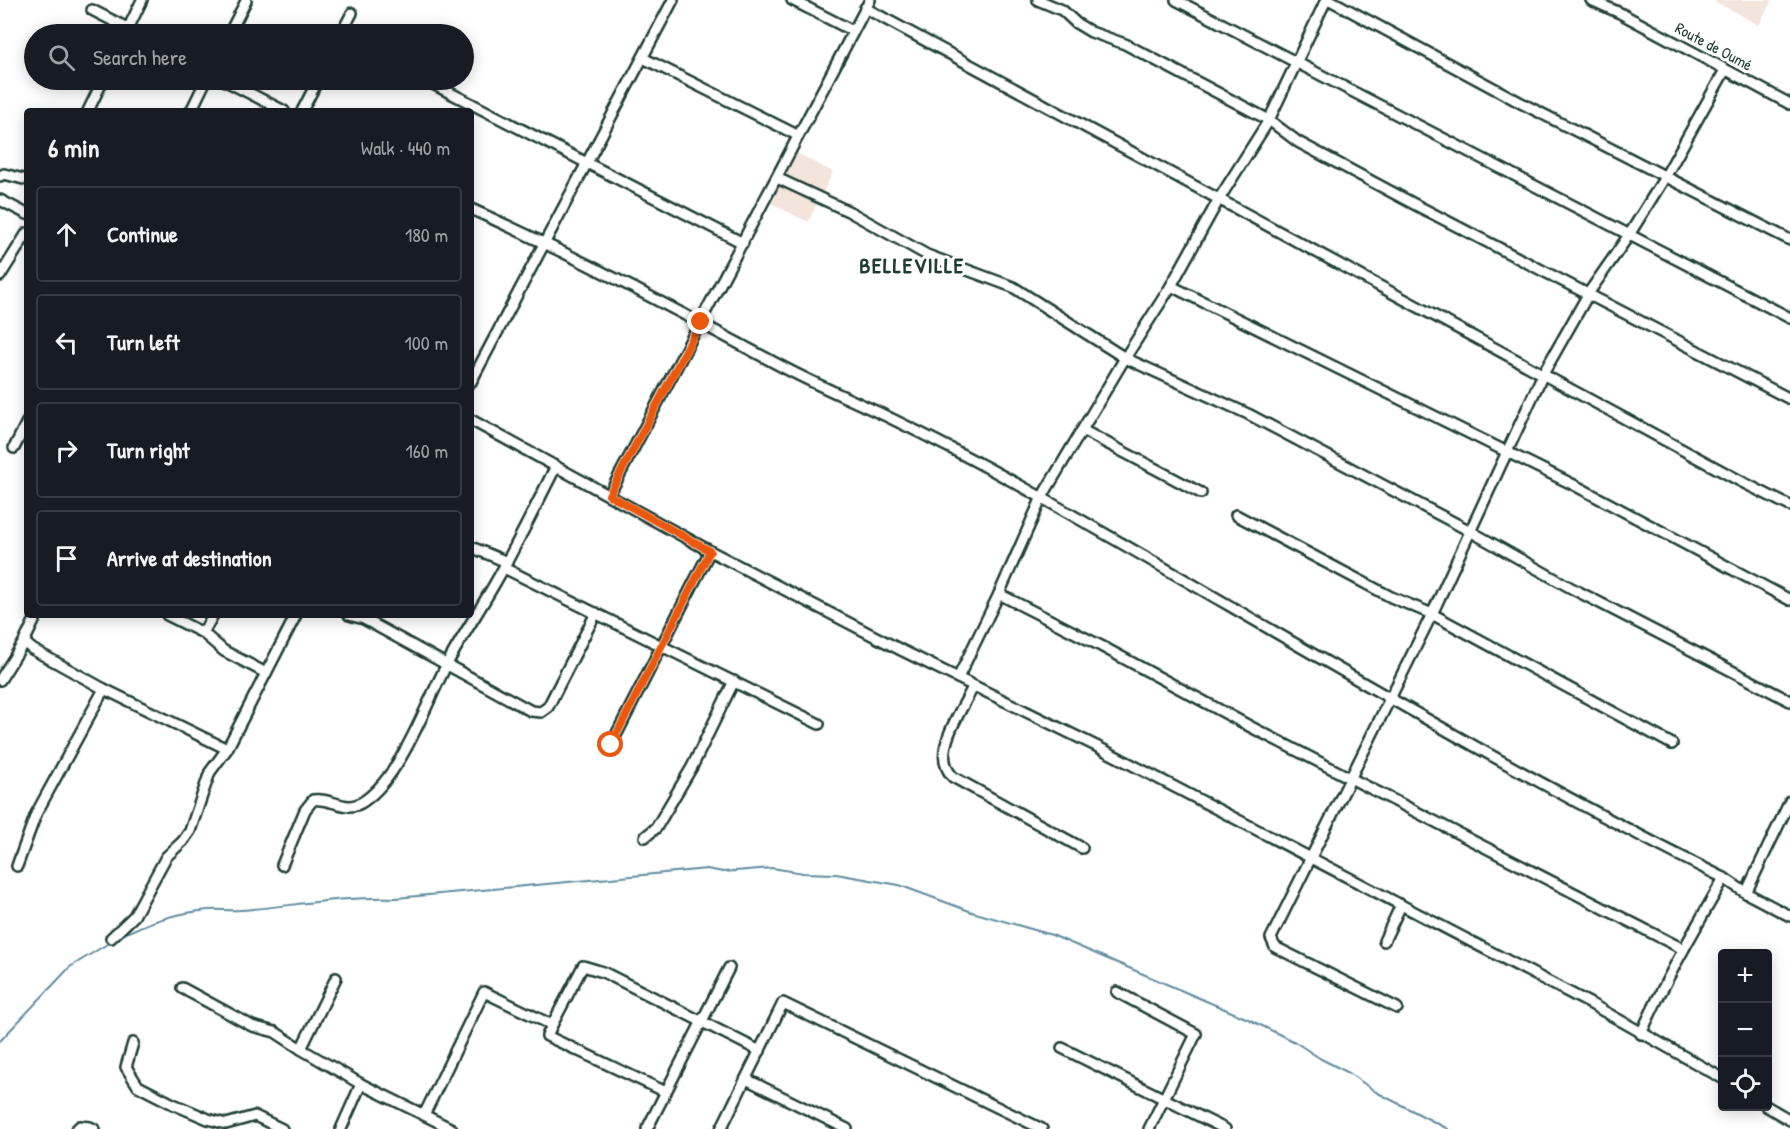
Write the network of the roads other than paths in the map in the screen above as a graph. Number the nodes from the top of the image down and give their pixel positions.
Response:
1 (142, 0) edge
2 (673, 0) edge
3 (792, 0) edge
4 (1038, 0) edge
5 (1176, 0) edge
6 (1328, 0) edge
7 (1591, 0) edge
8 (246, 1) edge
9 (867, 4) edge
10 (92, 10) dead end
11 (352, 13) dead end
12 (114, 24) edge
13 (131, 24) edge
14 (234, 24) edge
15 (346, 24) edge
16 (853, 31) junction
17 (643, 58) junction
18 (1297, 64) junction
19 (1725, 70) junction
20 (98, 90) edge
21 (201, 90) edge
22 (243, 90) edge
23 (313, 90) edge
24 (444, 90) edge
25 (1790, 104) edge
26 (89, 108) edge
27 (192, 108) edge
28 (278, 108) edge
29 (304, 108) edge
30 (1269, 120) junction
31 (797, 135) junction
32 (586, 164) junction
33 (0, 176) edge
34 (1665, 177) junction
35 (777, 178) junction
36 (24, 179) edge
37 (1219, 199) junction
38 (0, 200) edge
39 (474, 210) edge
40 (24, 212) edge
41 (1629, 235) junction
42 (24, 238) edge
43 (1790, 240) edge
44 (545, 242) junction
45 (743, 243) junction
46 (0, 276) edge
47 (1172, 286) junction
48 (1588, 294) junction
49 (1790, 318) edge
50 (701, 322) junction
51 (1125, 358) junction
52 (1543, 374) junction
53 (474, 376) edge
54 (1790, 399) edge
55 (474, 422) edge
56 (24, 428) edge
57 (1084, 431) junction
58 (14, 448) dead end
59 (1506, 451) junction
60 (556, 466) junction
61 (1201, 493) dead end
62 (609, 495) junction
63 (1042, 497) junction
64 (1790, 506) edge
65 (1236, 515) dead end
66 (1470, 531) junction
67 (474, 549) edge
68 (710, 551) junction
69 (505, 565) junction
70 (999, 594) junction
71 (1790, 600) edge
72 (596, 613) junction
73 (1432, 614) junction
74 (36, 618) edge
75 (173, 618) edge
76 (211, 618) edge
77 (294, 618) edge
78 (360, 618) edge
79 (474, 618) edge
80 (474, 618) edge
81 (203, 633) junction
82 (24, 642) junction
83 (662, 645) junction
84 (447, 664) junction
85 (266, 673) junction
86 (957, 678) junction
87 (0, 680) edge
88 (734, 681) junction
89 (974, 687) junction
90 (104, 689) junction
91 (1389, 698) junction
92 (1790, 701) edge
93 (819, 724) dead end
94 (1672, 744) dead end
95 (611, 745) dead end
96 (227, 749) junction
97 (1352, 778) junction
98 (1790, 801) edge
99 (645, 837) dead end
100 (1082, 848) dead end
101 (1312, 859) junction
102 (282, 865) dead end
103 (17, 866) dead end
104 (1724, 878) junction
105 (1746, 893) junction
106 (1401, 905) junction
107 (1790, 916) edge
108 (111, 938) dead end
109 (1384, 941) dead end
110 (1683, 949) junction
111 (729, 968) dead end
112 (336, 978) dead end
113 (182, 988) dead end
114 (1117, 992) dead end
115 (1397, 1008) dead end
116 (702, 1022) junction
117 (552, 1025) junction
118 (1641, 1034) junction
119 (133, 1043) dead end
120 (1062, 1048) dead end
121 (301, 1049) junction
122 (760, 1051) junction
123 (1718, 1076) edge
124 (746, 1079) junction
125 (361, 1084) junction
126 (666, 1092) junction
127 (1164, 1099) junction
128 (1772, 1110) edge
129 (424, 1115) junction
130 (1790, 1120) edge
131 (77, 1129) edge
132 (94, 1129) edge
133 (282, 1129) edge
134 (341, 1129) edge
135 (452, 1129) edge
136 (647, 1129) edge
137 (721, 1129) edge
138 (847, 1129) edge
139 (1042, 1129) edge
140 (1149, 1129) edge
141 (1226, 1129) edge

1 - 13 street
2 - 17 street
3 - 16 street
4 - 30 street
5 - 18 street
6 - 18 street
6 - 34 street
7 - 19 street, Route de Oumé
8 - 14 street
9 - 16 street
9 - 37 street
10 - 12 street
11 - 15 street
16 - 31 street
17 - 31 street
17 - 32 street
18 - 30 street
18 - 41 street
19 - 25 street, Route de Oumé
19 - 34 street
20 - 26 street
21 - 27 street
22 - 28 street
23 - 29 street
24 - 32 street
30 - 37 street
30 - 48 street
31 - 35 street
32 - 44 street
32 - 45 street
33 - 36 street
34 - 41 street
34 - 43 street
35 - 45 street
35 - 51 street
37 - 47 street
37 - 52 street
38 - 40 street
39 - 44 street
41 - 48 street
41 - 49 street
42 - 46 street
44 - 50 street
44 - 53 street
45 - 50 street
47 - 51 street
47 - 59 street
48 - 52 street
48 - 54 street
50 - 62 street
50 - 63 street
51 - 57 street
51 - 66 street
52 - 59 street
52 - 64 street
55 - 60 street
56 - 58 street
57 - 61 street
57 - 63 street
59 - 66 street
59 - 71 street
60 - 62 street
60 - 69 street
62 - 68 street
63 - 70 street
63 - 91 street
65 - 73 street
66 - 73 street
66 - 92 street
67 - 69 street
68 - 83 street
68 - 86 street
69 - 72 street
69 - 79 street
70 - 86 street
70 - 97 street
72 - 83 street
72 - 84 street
73 - 91 street
73 - 94 street
74 - 82 street
75 - 81 street
76 - 81 street
77 - 85 street
78 - 84 street
80 - 84 street
81 - 85 street
82 - 87 street
82 - 90 street
83 - 88 street
83 - 95 street
84 - 102 street
85 - 96 street
86 - 89 street
88 - 93 street
88 - 99 street
89 - 100 street
89 - 101 street
90 - 96 street
90 - 103 street
91 - 97 street
91 - 104 street
96 - 108 street
97 - 101 street
97 - 110 street
98 - 105 street
101 - 106 street
101 - 115 street
104 - 105 street
104 - 110 street
105 - 107 street
106 - 109 street
106 - 118 street
110 - 118 street
111 - 116 street
112 - 121 street
113 - 121 street
114 - 127 street
116 - 117 street
116 - 122 street
116 - 126 street
117 - 126 street
117 - 129 street
118 - 123 street
119 - 133 street
120 - 127 street
121 - 125 street
122 - 124 street
122 - 139 street
124 - 137 street
124 - 138 street
125 - 129 street
125 - 134 street
126 - 136 street
127 - 140 street
127 - 141 street
128 - 130 street
129 - 135 street
131 - 132 street

